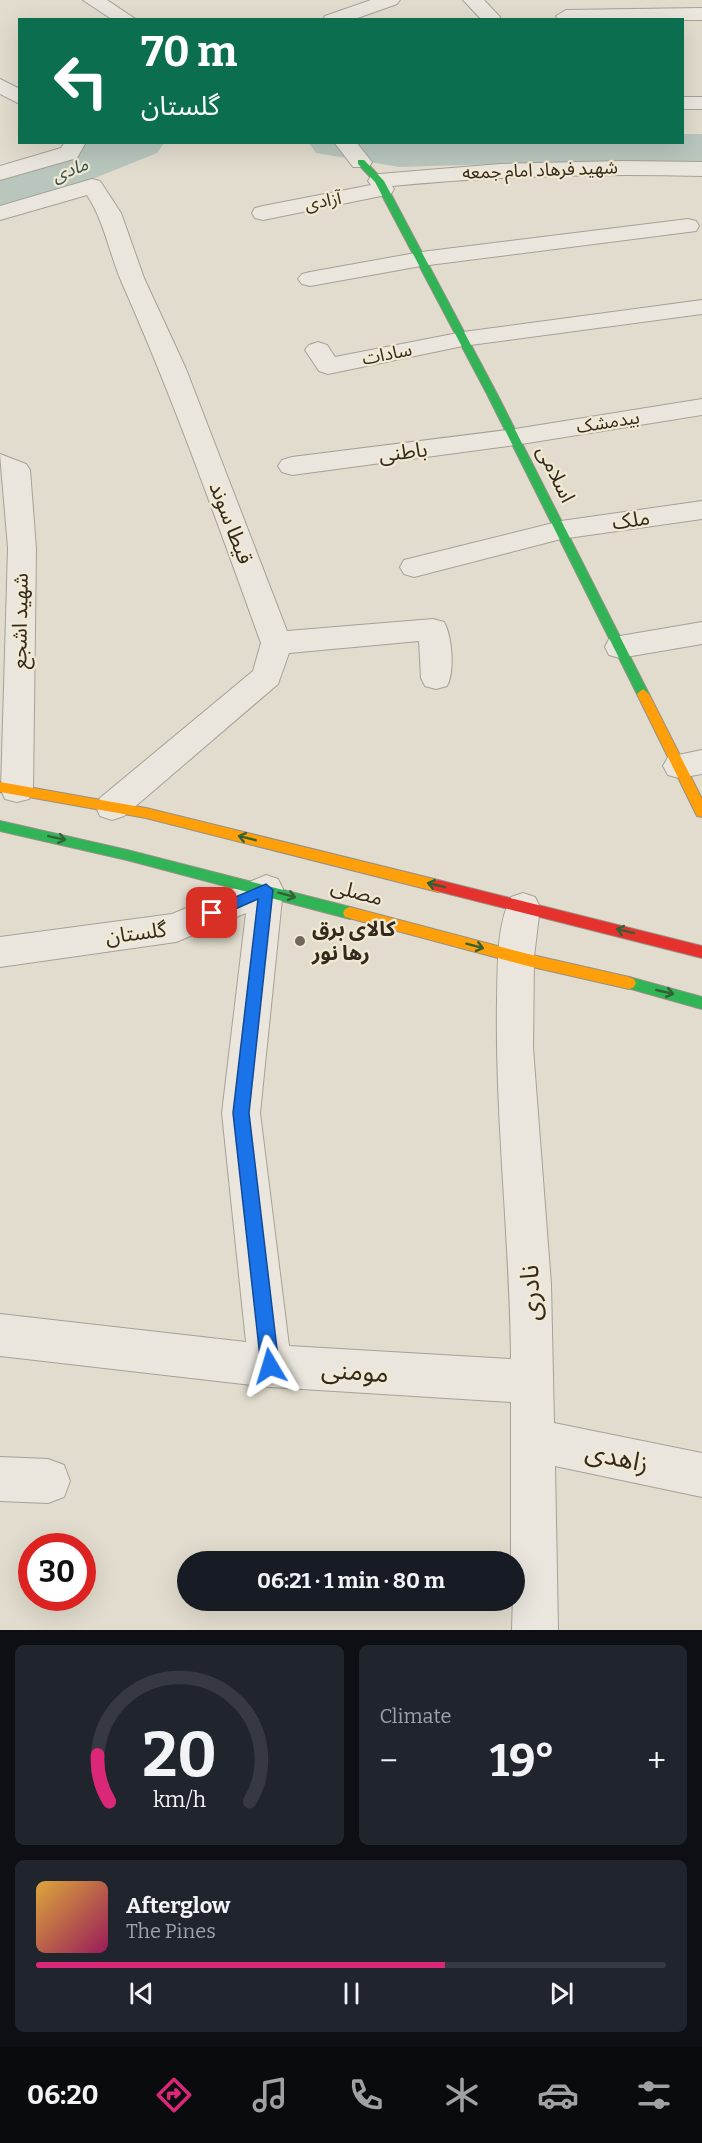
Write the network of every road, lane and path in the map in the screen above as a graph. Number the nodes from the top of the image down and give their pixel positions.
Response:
1 (93, 0) edge
2 (390, 0) edge
3 (473, 0) edge
4 (702, 14) edge
5 (566, 16) dead end
6 (116, 18) edge
7 (340, 18) edge
8 (484, 18) edge
9 (0, 85) edge
10 (18, 97) edge
11 (684, 103) edge
12 (702, 103) edge
13 (75, 144) edge
14 (346, 144) edge
15 (361, 162) joint
16 (702, 169) edge
17 (0, 173) edge
18 (381, 185) junction
19 (0, 213) edge
20 (263, 213) dead end
21 (688, 226) dead end
22 (421, 259) junction
23 (310, 279) dead end
24 (702, 307) edge
25 (463, 339) junction
26 (318, 350) dead end
27 (702, 407) edge
28 (515, 437) junction
29 (0, 463) edge
30 (292, 466) dead end
31 (702, 510) edge
32 (561, 530) junction
33 (414, 567) dead end
34 (702, 633) edge
35 (276, 643) junction
36 (620, 647) junction
37 (436, 678) dead end
38 (691, 764) edge
39 (9, 789) edge
40 (112, 807) junction
41 (702, 812) edge
42 (0, 826) edge
43 (266, 890) junction
44 (523, 907) junction
45 (0, 952) edge
46 (702, 952) edge
47 (516, 957) junction
48 (702, 1003) edge
49 (0, 1335) edge
50 (270, 1366) junction
51 (532, 1382) junction
52 (533, 1440) junction
53 (702, 1475) edge
54 (0, 1479) edge
55 (48, 1481) dead end
56 (535, 1630) edge

1 - 6 street
2 - 7 street
3 - 8 street
4 - 5 street
9 - 10 street
11 - 12 street
13 - 17 street
14 - 15 street
15 - 18 main road, اسلامی
16 - 18 street, شهید فرهاد امام جمعه
18 - 20 street, آزادی
18 - 22 main road, اسلامی
19 - 35 street, قیطا سوند
21 - 22 street
22 - 23 street
22 - 25 main road, اسلامی
24 - 25 street
25 - 26 street, سادات
25 - 28 main road, اسلامی
27 - 28 street, بیدمشک
28 - 30 street, باطنی
28 - 32 main road, اسلامی
29 - 39 street, شهید اشجع
31 - 32 street, ملک
32 - 33 street, ملک
32 - 36 main road, اسلامی
34 - 36 street
35 - 37 street
35 - 40 street
36 - 38 main road, اسلامی
38 - 41 main road, اسلامی
39 - 40 main road, مصلی
44 -> 40 main road, مصلی
42 -> 43 main road, مصلی
43 - 45 street, گلستان
43 -> 47 main road, مصلی
43 - 50 street
46 -> 44 main road, مصلی
44 - 47 street, نادری
47 -> 48 main road, مصلی
47 - 51 street, نادری
49 - 50 street, مومنی
50 - 51 street, مومنی
51 - 52 street, نادری
52 - 53 street, زاهدی
52 - 56 street, نادری
54 - 55 street

